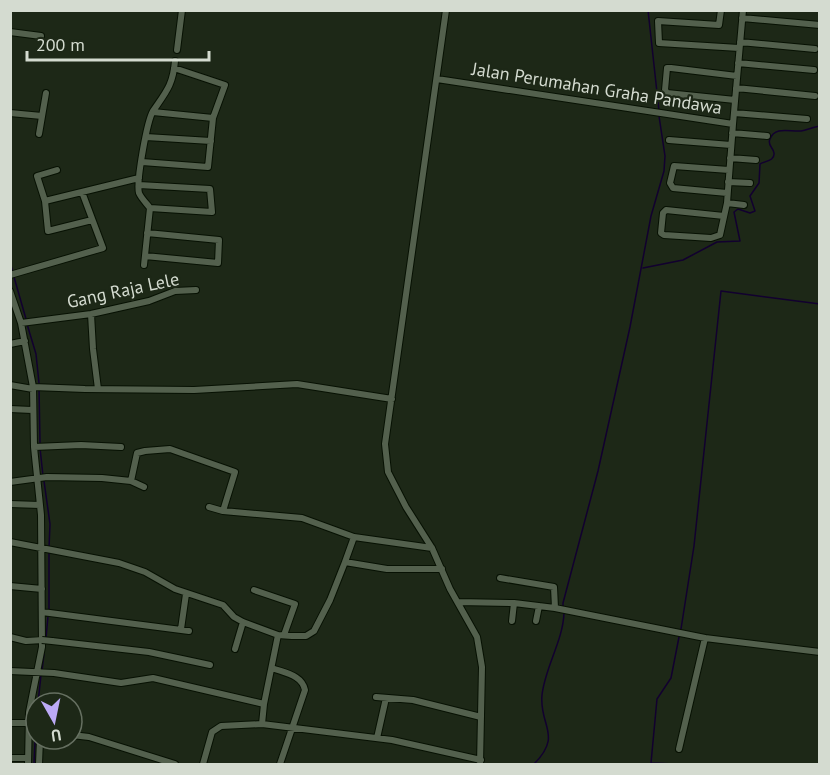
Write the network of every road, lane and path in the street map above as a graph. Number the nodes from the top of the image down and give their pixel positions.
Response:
1 (182, 10) edge
2 (446, 10) edge
3 (721, 10) edge
4 (742, 14) edge
5 (819, 25) edge
6 (10, 32) edge
7 (41, 36) dead end
8 (740, 45) junction
9 (815, 49) dead end
10 (177, 50) dead end
11 (738, 63) junction
12 (814, 70) dead end
13 (737, 76) junction
14 (437, 79) junction
15 (736, 88) junction
16 (46, 93) dead end
17 (815, 96) dead end
18 (735, 100) junction
19 (153, 112) junction
20 (10, 113) edge
21 (734, 113) junction
22 (42, 116) junction
23 (213, 118) junction
24 (807, 119) dead end
25 (733, 124) junction
26 (732, 133) junction
27 (39, 134) dead end
28 (766, 136) dead end
29 (146, 137) junction
30 (669, 140) dead end
31 (211, 141) junction
32 (731, 145) junction
33 (730, 158) junction
34 (756, 160) dead end
35 (142, 162) junction
36 (57, 170) dead end
37 (729, 170) junction
38 (139, 181) junction
39 (728, 182) junction
40 (750, 183) dead end
41 (82, 192) junction
42 (727, 193) junction
43 (45, 201) junction
44 (727, 203) junction
45 (744, 205) dead end
46 (150, 208) junction
47 (724, 216) junction
48 (92, 220) junction
49 (147, 233) junction
50 (145, 256) junction
51 (144, 265) dead end
52 (10, 275) edge
53 (196, 290) dead end
54 (10, 291) edge
55 (91, 314) junction
56 (21, 323) junction
57 (25, 341) junction
58 (10, 344) edge
59 (10, 386) edge
60 (36, 387) junction
61 (98, 389) junction
62 (392, 399) junction
63 (10, 409) edge
64 (32, 410) junction
65 (35, 447) junction
66 (121, 447) dead end
67 (41, 478) junction
68 (131, 481) junction
69 (10, 482) edge
70 (144, 487) dead end
71 (10, 504) edge
72 (40, 505) junction
73 (209, 507) dead end
74 (223, 511) junction
75 (354, 537) junction
76 (10, 542) edge
77 (42, 548) junction
78 (432, 548) junction
79 (345, 562) junction
80 (442, 569) junction
81 (500, 578) dead end
82 (10, 586) edge
83 (42, 589) junction
84 (254, 590) dead end
85 (186, 594) junction
86 (458, 602) junction
87 (514, 603) junction
88 (539, 606) junction
89 (561, 609) junction
90 (43, 613) junction
91 (512, 621) dead end
92 (536, 621) dead end
93 (243, 622) junction
94 (181, 630) junction
95 (189, 630) dead end
96 (281, 635) junction
97 (10, 637) edge
98 (705, 638) junction
99 (42, 640) junction
100 (234, 649) dead end
101 (819, 652) edge
102 (210, 665) dead end
103 (272, 668) junction
104 (10, 671) edge
105 (39, 672) junction
106 (34, 691) edge
107 (376, 697) dead end
108 (386, 698) junction
109 (264, 704) junction
110 (481, 717) junction
111 (262, 724) junction
112 (292, 729) junction
113 (84, 737) edge
114 (377, 738) junction
115 (679, 749) dead end
116 (10, 758) edge
117 (28, 761) edge
118 (480, 762) edge
119 (175, 765) edge
120 (203, 765) edge
121 (280, 765) edge

1 - 10 street
2 - 14 street
3 - 8 street
4 - 5 street
4 - 8 street
6 - 7 street
8 - 9 street
8 - 11 street
11 - 12 street
11 - 13 street
13 - 15 street
13 - 18 street
14 - 25 street, Jalan Perumahan Graha Pandawa
14 - 62 street
15 - 17 street
15 - 18 street
16 - 22 street
18 - 21 street
19 - 23 street
19 - 23 street
19 - 29 street
20 - 22 street
21 - 24 street
21 - 25 street
22 - 27 street
23 - 31 street
25 - 26 street, Jalan Perumahan Graha Pandawa
26 - 28 street
26 - 32 street, Jalan Perumahan Graha Pandawa
29 - 31 street
29 - 35 street
30 - 32 street
31 - 35 street
32 - 33 street, Jalan Perumahan Graha Pandawa
33 - 34 street
33 - 37 street, Jalan Perumahan Graha Pandawa
35 - 38 street
36 - 43 street
37 - 39 street, Jalan Perumahan Graha Pandawa
37 - 42 street
38 - 41 street
38 - 46 street
38 - 46 street
39 - 40 street
39 - 42 street, Jalan Perumahan Graha Pandawa
41 - 43 street
41 - 48 street
42 - 44 street, Jalan Perumahan Graha Pandawa
43 - 48 street
44 - 45 street
44 - 47 street, Jalan Perumahan Graha Pandawa
46 - 49 street
47 - 47 street, Jalan Perumahan Graha Pandawa
48 - 52 street
49 - 50 street
49 - 50 street
50 - 51 street
53 - 55 street, Gang Raja Lele
54 - 56 street
55 - 56 street, Gang Raja Lele
55 - 61 street
56 - 57 street
57 - 58 street
57 - 60 street
59 - 60 street
60 - 61 street
60 - 64 street
61 - 62 street
62 - 78 street
63 - 64 street
64 - 65 street
65 - 66 street
65 - 67 street
67 - 68 street
67 - 69 street
67 - 72 street
68 - 70 street
68 - 74 street
71 - 72 street
72 - 77 street
73 - 74 street
74 - 75 street
75 - 78 street
75 - 79 street
76 - 77 street
77 - 83 street
77 - 85 street
78 - 80 street
79 - 80 street
79 - 96 street
80 - 86 street
81 - 89 street
82 - 83 street
83 - 90 street
84 - 96 street
85 - 93 street
85 - 94 street
86 - 87 street
86 - 110 street
87 - 88 street
87 - 91 street
88 - 89 street
88 - 92 street
89 - 98 street
90 - 94 street
90 - 99 street
93 - 96 street
93 - 100 street
94 - 95 street
96 - 103 street
97 - 99 street
98 - 101 street
98 - 115 street
99 - 102 street, bridge
99 - 105 street
103 - 109 street
103 - 112 street
104 - 105 street
105 - 106 street
105 - 109 street
107 - 108 street
108 - 110 street
108 - 114 street
109 - 111 street
110 - 118 street
111 - 112 street
111 - 120 street
112 - 114 street
112 - 121 street
113 - 119 street
114 - 118 street
116 - 117 street

